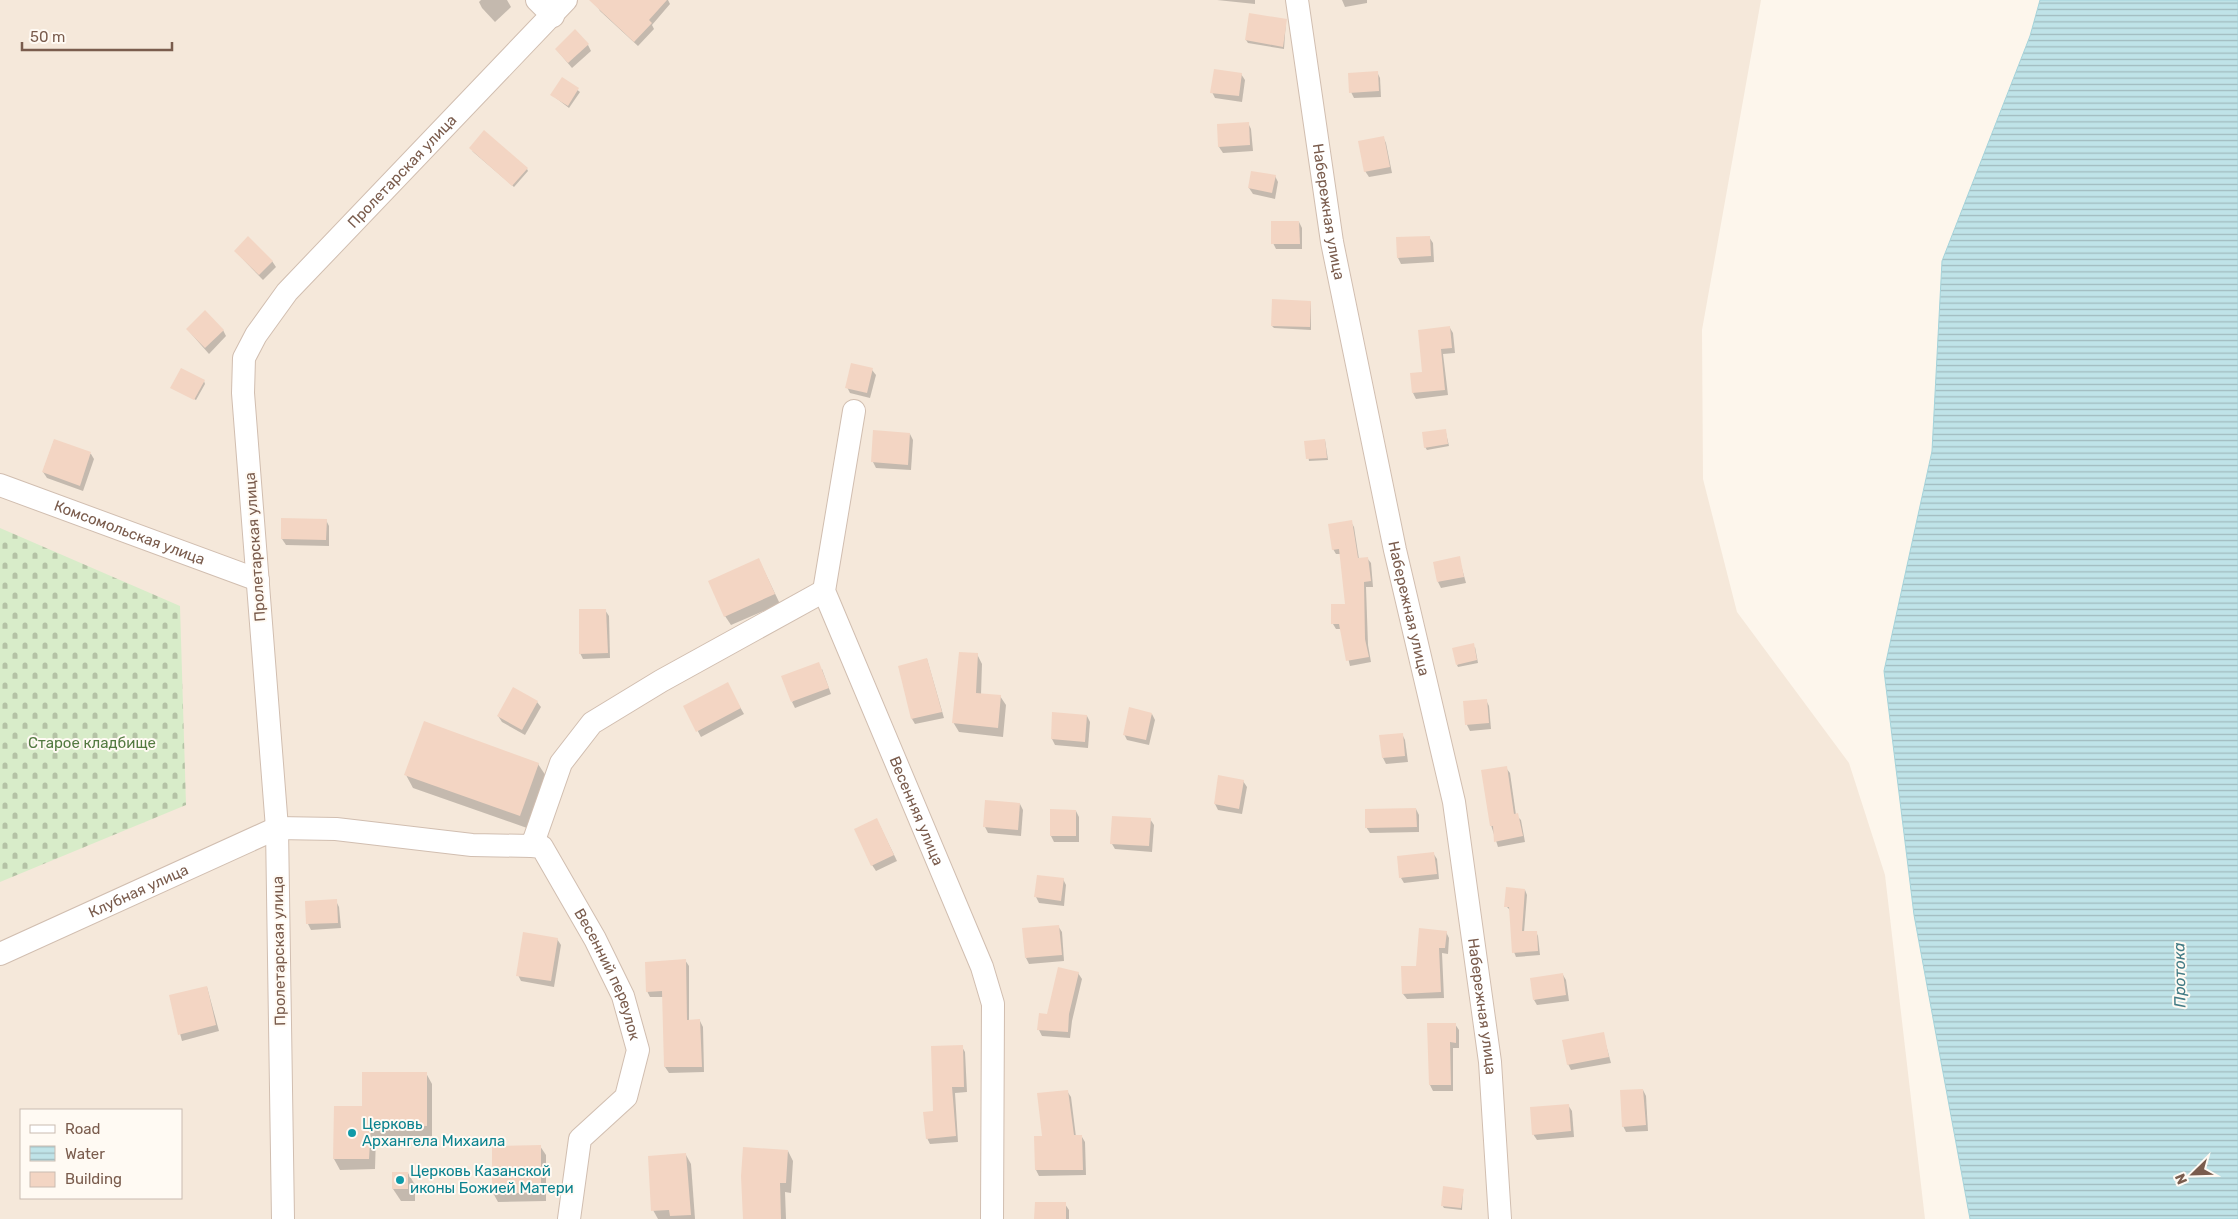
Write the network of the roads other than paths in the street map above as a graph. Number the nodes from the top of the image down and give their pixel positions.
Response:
1 (537, 0) edge
2 (1297, 0) edge
3 (560, 8) edge
4 (854, 411) dead end
5 (0, 485) edge
6 (258, 580) junction
7 (824, 591) junction
8 (277, 828) junction
9 (532, 846) junction
10 (0, 954) edge
11 (283, 1219) edge
12 (569, 1219) edge
13 (992, 1219) edge
14 (1500, 1219) edge

1 - 3 street
2 - 14 street, Набережная улица
3 - 6 street, Пролетарская улица
4 - 7 street
5 - 6 street, Комсомольская улица
6 - 8 street, Пролетарская улица
7 - 9 street
7 - 13 street, Весенняя улица
8 - 9 street
8 - 10 street, Клубная улица
8 - 11 street, Пролетарская улица
9 - 12 street, Весенний переулок

